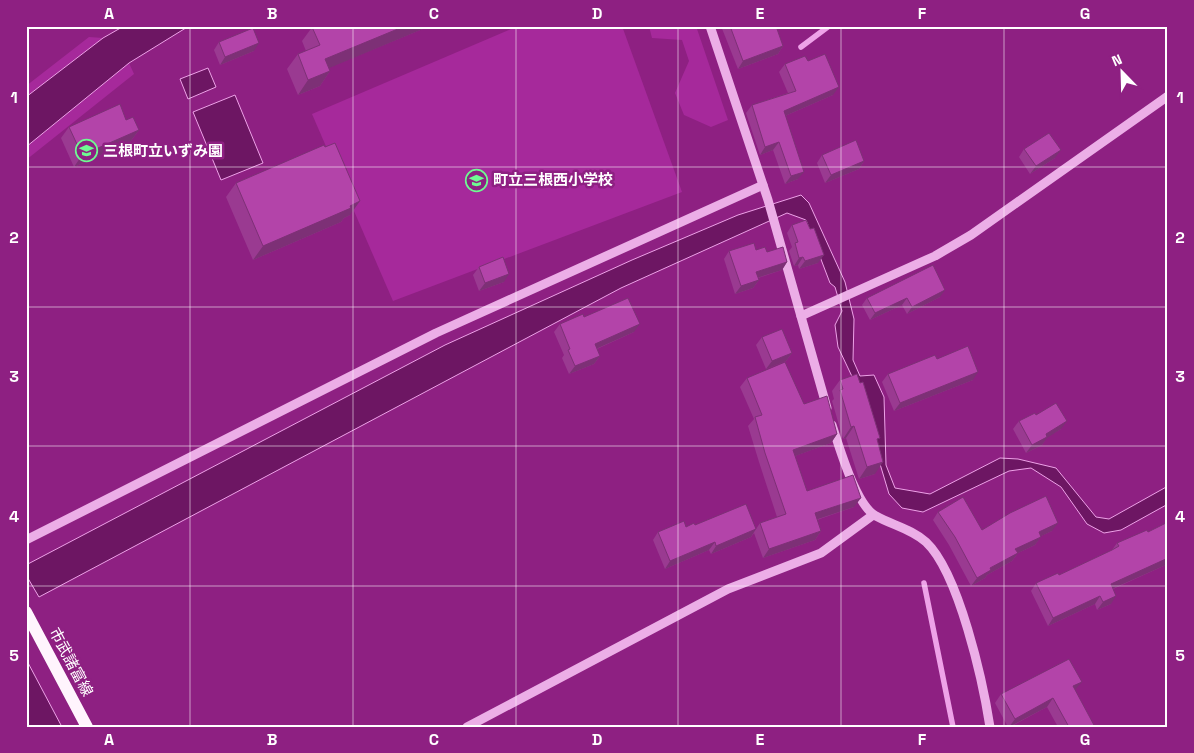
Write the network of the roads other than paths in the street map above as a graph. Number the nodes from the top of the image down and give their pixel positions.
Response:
1 (710, 26) edge
2 (1168, 96) edge
3 (764, 185) junction
4 (801, 316) junction
5 (873, 515) junction
6 (26, 540) edge
7 (28, 620) edge
8 (87, 727) edge
9 (467, 727) edge
10 (990, 727) edge

1 - 3 street
2 - 4 street
3 - 4 street
3 - 6 street
4 - 5 street
5 - 9 street
5 - 10 street
7 - 8 main road, 市武諸富線

